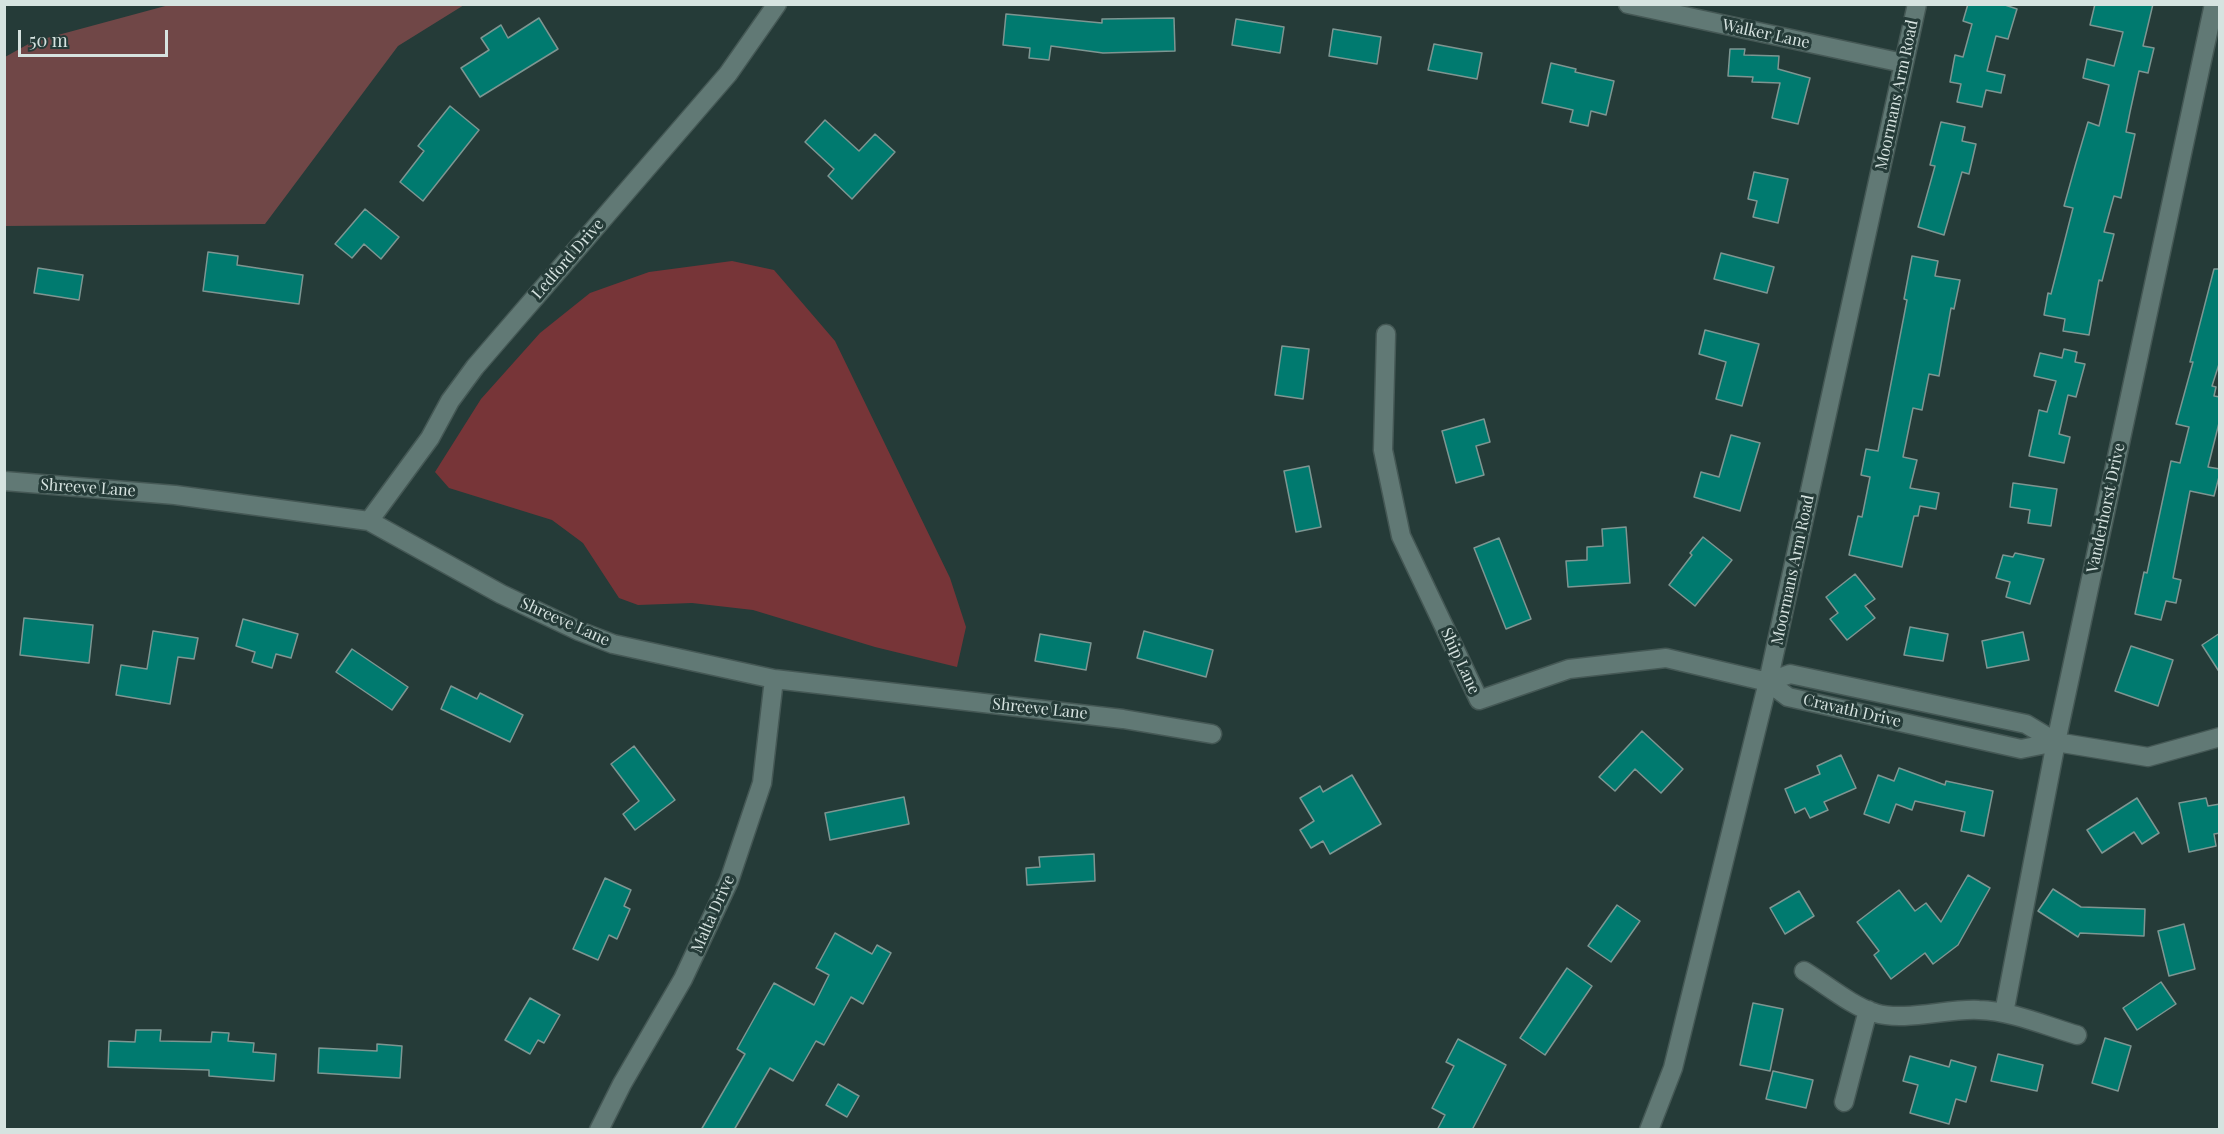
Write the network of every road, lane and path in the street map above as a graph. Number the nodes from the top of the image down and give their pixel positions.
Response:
1 (777, 4) edge
2 (1628, 4) edge
3 (1917, 4) edge
4 (2214, 4) edge
5 (1904, 63) junction
6 (1386, 334) dead end
7 (4, 481) edge
8 (369, 521) junction
9 (774, 679) junction
10 (1768, 682) junction
11 (1212, 734) dead end
12 (2220, 737) edge
13 (2056, 742) junction
14 (1804, 971) dead end
15 (1868, 1010) junction
16 (2004, 1013) junction
17 (2077, 1035) dead end
18 (1844, 1102) dead end
19 (599, 1130) edge
20 (1649, 1130) edge

1 - 8 street, Ledford Drive
2 - 5 street, Walker Lane
3 - 5 street, Moormans Arm Road
4 - 13 street, Vanderhorst Drive
5 - 10 street, Moormans Arm Road
6 - 10 street, Ship Lane
7 - 8 street, Shreeve Lane
8 - 9 street, Shreeve Lane
9 - 11 street, Shreeve Lane
9 - 19 street, Malta Drive
10 - 13 street, Cravath Drive
10 - 13 street, Cravath Drive
10 - 20 street, Moormans Arm Road
12 - 13 street, Cravath Drive
13 - 16 street, Vanderhorst Drive
14 - 15 street
15 - 16 street
15 - 18 street
16 - 17 street

